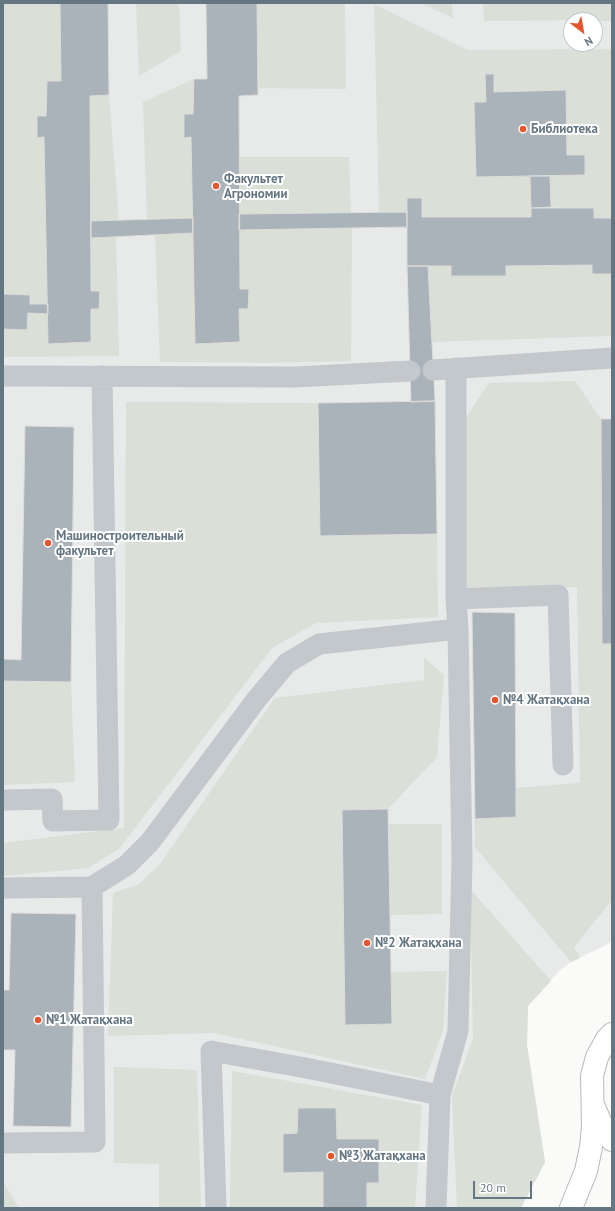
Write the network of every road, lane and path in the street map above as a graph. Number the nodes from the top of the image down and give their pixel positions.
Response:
1 (612, 358) edge
2 (456, 368) junction
3 (433, 370) dead end
4 (410, 371) dead end
5 (3, 376) edge
6 (102, 376) junction
7 (456, 598) junction
8 (458, 629) junction
9 (563, 765) dead end
10 (3, 800) edge
11 (92, 887) junction
12 (3, 888) edge
13 (612, 1034) edge
14 (440, 1095) junction
15 (592, 1096) junction
16 (612, 1140) edge
17 (3, 1143) edge
18 (216, 1208) edge
19 (436, 1208) edge
20 (571, 1208) edge

1 - 2 lane
2 - 3 lane
2 - 7 lane
4 - 6 lane
5 - 6 lane
6 - 10 lane
7 - 8 lane
7 - 9 lane
8 - 11 lane
8 - 14 lane
11 - 12 lane
11 - 17 lane
13 - 15 main road
14 - 18 lane
14 - 19 lane
15 - 16 main road
15 - 20 main road

